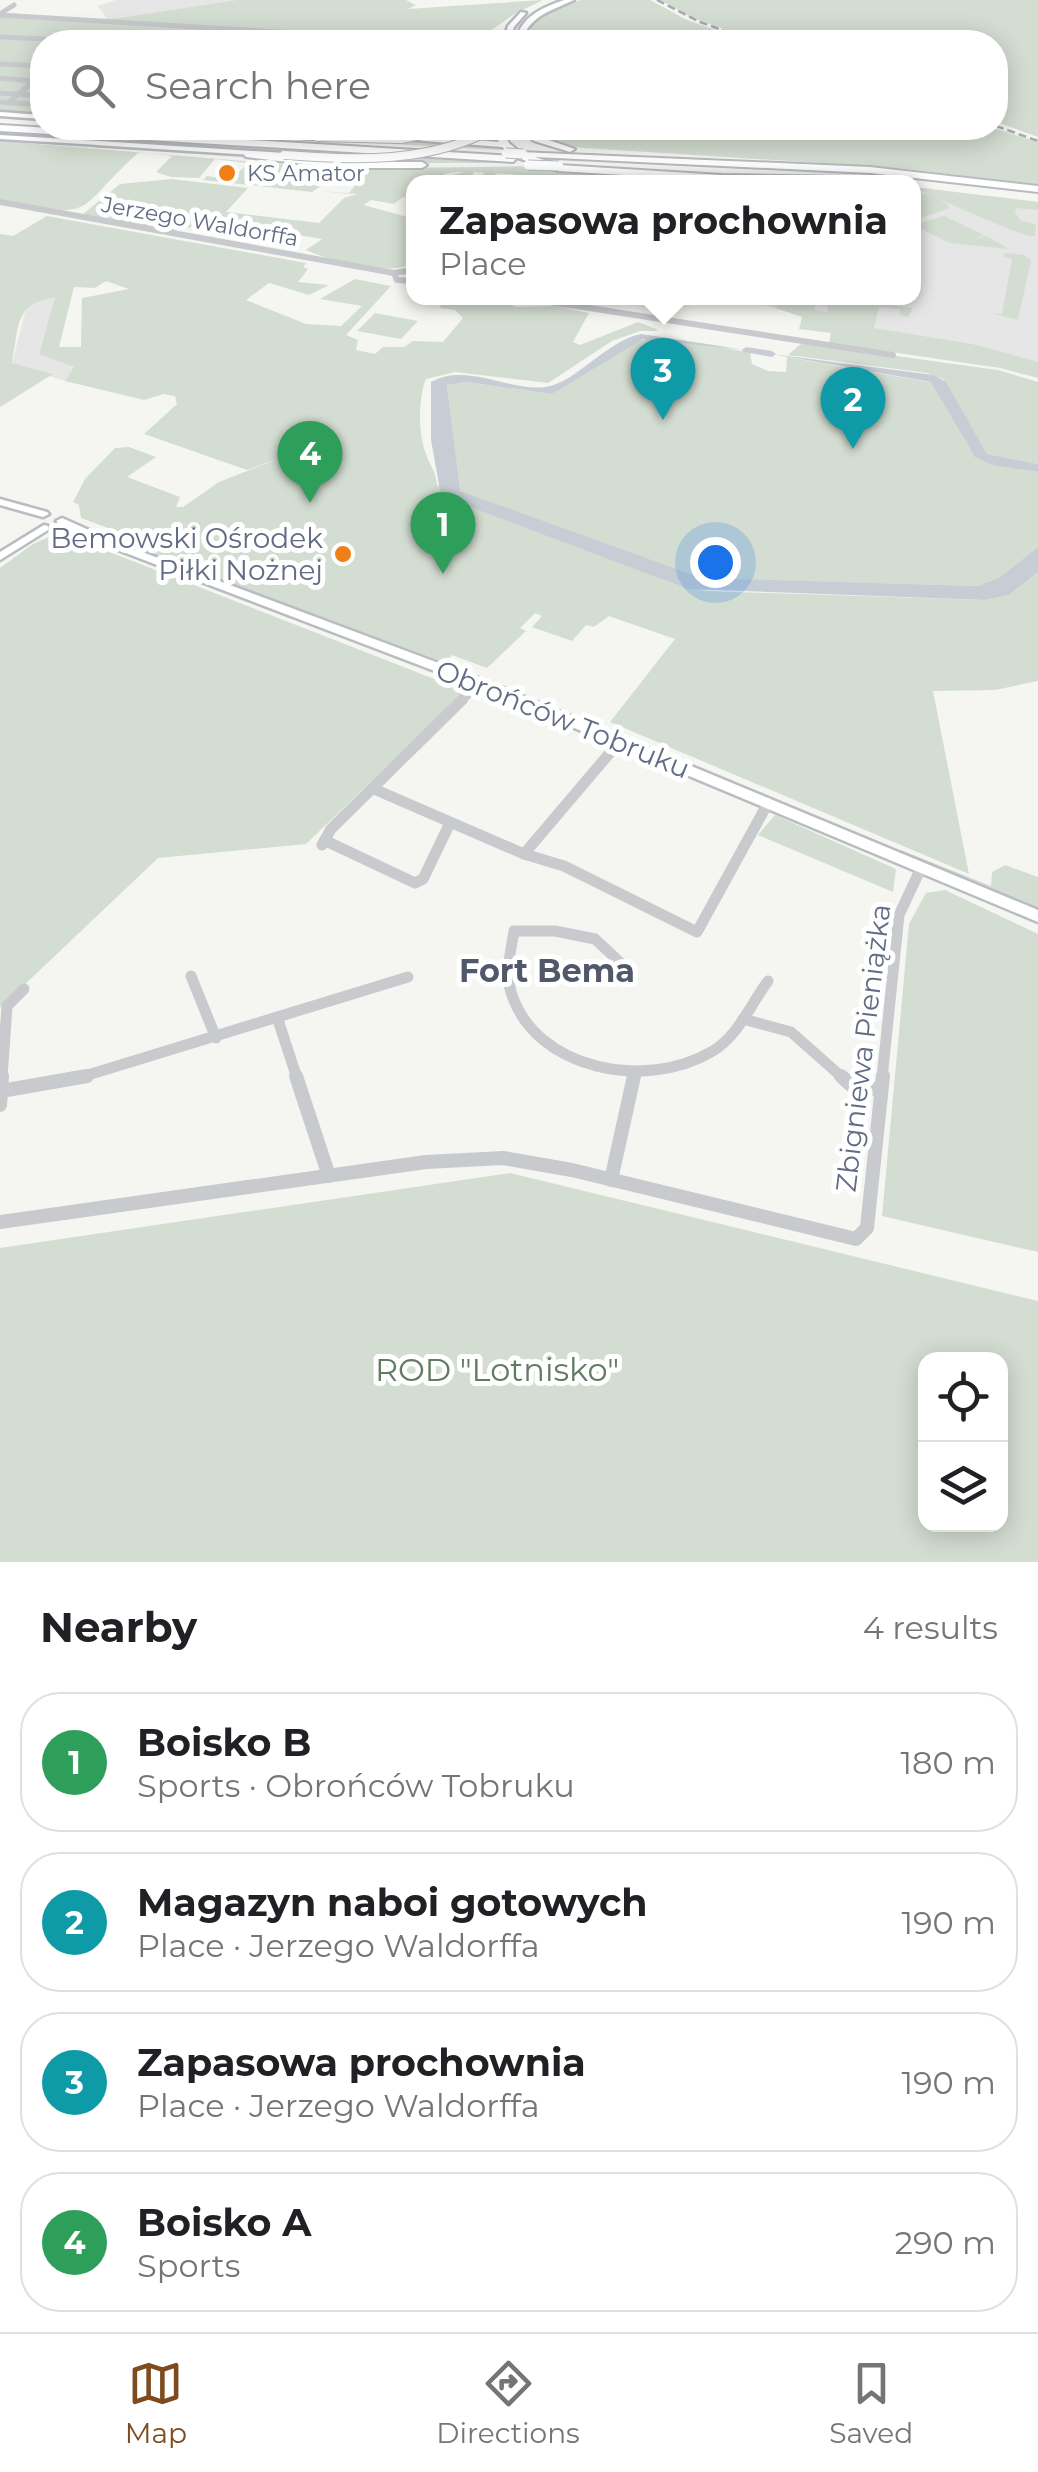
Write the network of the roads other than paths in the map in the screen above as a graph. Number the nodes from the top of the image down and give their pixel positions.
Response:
1 (554, 0) edge
2 (571, 0) edge
3 (13, 6) dead end
4 (1, 14) edge
5 (94, 21) junction
6 (94, 30) edge
7 (248, 30) edge
8 (510, 30) edge
9 (523, 30) edge
10 (0, 37) edge
11 (30, 39) edge
12 (0, 64) edge
13 (30, 73) edge
14 (30, 76) edge
15 (0, 78) edge
16 (30, 84) edge
17 (0, 94) edge
18 (18, 94) junction
19 (30, 95) edge
20 (4, 103) edge
21 (30, 104) edge
22 (30, 123) edge
23 (0, 126) edge
24 (30, 128) edge
25 (30, 131) edge
26 (82, 140) edge
27 (249, 140) edge
28 (267, 140) edge
29 (413, 140) edge
30 (471, 140) edge
31 (502, 140) edge
32 (542, 140) edge
33 (99, 143) joint
34 (198, 150) junction
35 (600, 152) junction
36 (516, 155) junction
37 (757, 164) junction
38 (714, 175) edge
39 (751, 175) edge
40 (815, 175) edge
41 (921, 182) edge
42 (1038, 189) edge
43 (1038, 196) edge
44 (0, 202) edge
45 (406, 271) edge
46 (394, 273) junction
47 (406, 280) edge
48 (569, 305) edge
49 (893, 355) dead end
50 (0, 502) edge
51 (46, 522) junction
52 (0, 557) edge
53 (479, 683) junction
54 (620, 742) junction
55 (374, 789) junction
56 (768, 803) junction
57 (450, 823) junction
58 (524, 854) junction
59 (922, 868) junction
60 (1038, 916) edge
61 (625, 967) dead end
62 (191, 976) dead end
63 (408, 977) dead end
64 (768, 980) dead end
65 (24, 990) dead end
66 (744, 1019) junction
67 (278, 1020) junction
68 (216, 1038) junction
69 (634, 1075) junction
70 (881, 1090) junction
71 (1, 1091) edge
72 (0, 1104) edge
73 (329, 1176) junction
74 (611, 1180) junction
75 (0, 1222) edge

1 - 8 main road
2 - 9 main road
3 - 4 street
4 - 5 street
5 - 6 street
5 - 7 street
10 - 11 street
12 - 13 street
14 - 15 street
16 - 18 street
17 - 18 street
18 - 19 street
18 - 20 street
20 - 21 street
22 - 23 highway
23 - 24 highway
23 - 25 highway
26 - 33 highway
27 - 36 highway
28 - 36 highway
29 - 36 highway
30 - 34 main road, bridge
31 - 38 highway
32 - 35 highway
33 - 34 main road
34 - 36 highway
35 - 36 highway
35 - 37 highway
36 - 37 highway
36 - 39 highway, bridge
36 - 40 highway
37 - 42 highway
41 - 43 highway
44 - 46 street, Jerzego Waldorffa
45 - 46 street
46 - 47 street
48 - 49 street
50 - 51 street, Obrońców Tobruku
51 - 52 street
51 - 53 street, Obrońców Tobruku
53 - 54 street, Obrońców Tobruku
53 - 55 street
54 - 56 street, Obrońców Tobruku
54 - 58 street
55 - 57 street
55 - 57 street
56 - 58 street
56 - 59 street, Obrońców Tobruku
57 - 58 street
59 - 60 street, Obrońców Tobruku
59 - 70 street, Zbigniewa Pieniążka
61 - 69 street
62 - 68 street
63 - 67 street
64 - 66 street
65 - 71 street
66 - 69 street
66 - 70 street
67 - 68 street
67 - 73 street
68 - 71 street
69 - 74 street
70 - 74 street, Zbigniewa Pieniążka
71 - 72 street
73 - 74 street
73 - 75 street

